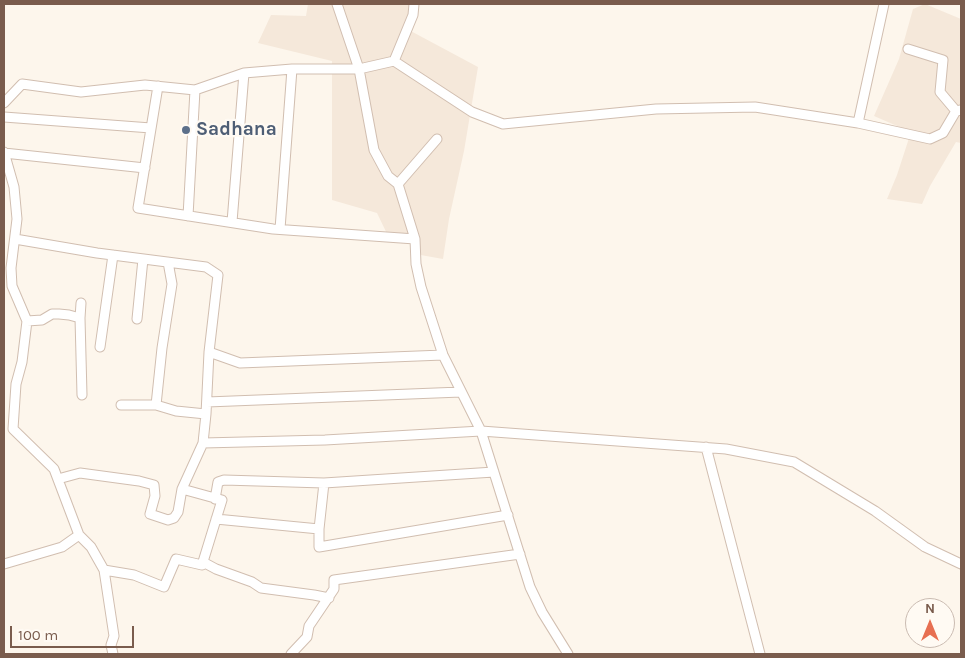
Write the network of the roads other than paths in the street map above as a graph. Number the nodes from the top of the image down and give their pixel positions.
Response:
1 (337, 4) edge
2 (414, 4) edge
3 (884, 4) edge
4 (908, 49) dead end
5 (394, 61) junction
6 (292, 69) junction
7 (359, 70) junction
8 (244, 73) junction
9 (158, 86) junction
10 (195, 90) junction
11 (4, 103) edge
12 (959, 111) edge
13 (4, 117) edge
14 (858, 123) junction
15 (151, 128) junction
16 (437, 139) dead end
17 (4, 153) edge
18 (145, 168) junction
19 (398, 184) junction
20 (188, 216) junction
21 (232, 222) junction
22 (280, 229) junction
23 (15, 239) junction
24 (415, 239) junction
25 (113, 255) junction
26 (143, 259) junction
27 (168, 262) junction
28 (81, 303) dead end
29 (80, 318) junction
30 (137, 319) dead end
31 (27, 320) junction
32 (100, 347) dead end
33 (209, 352) junction
34 (443, 355) junction
35 (461, 392) junction
36 (82, 395) dead end
37 (207, 402) junction
38 (121, 405) dead end
39 (156, 406) junction
40 (206, 414) junction
41 (481, 431) junction
42 (202, 443) junction
43 (706, 447) junction
44 (494, 472) junction
45 (58, 479) junction
46 (324, 483) junction
47 (182, 489) junction
48 (215, 499) junction
49 (508, 515) junction
50 (216, 519) junction
51 (319, 529) junction
52 (79, 535) junction
53 (520, 554) junction
54 (203, 562) junction
55 (4, 564) edge
56 (961, 564) edge
57 (104, 570) junction
58 (329, 598) junction
59 (114, 654) edge
60 (291, 654) edge
61 (568, 654) edge
62 (760, 654) edge

1 - 7 street
2 - 5 street
3 - 14 street
4 - 12 street
5 - 7 street
5 - 14 street
6 - 7 street
6 - 8 street
6 - 22 street
7 - 19 street
8 - 10 street
8 - 21 street
9 - 10 street
9 - 11 street
9 - 15 street
10 - 20 street
12 - 14 street
13 - 15 street
15 - 18 street
16 - 19 street
17 - 18 street
17 - 23 street
18 - 20 street
19 - 24 street
20 - 21 street
21 - 22 street
22 - 24 street
23 - 25 street
23 - 31 street
24 - 34 street
25 - 26 street
25 - 32 street
26 - 27 street
26 - 30 street
27 - 33 street
27 - 39 street
28 - 29 street
29 - 31 street
29 - 36 street
31 - 45 street
33 - 34 street
33 - 37 street
34 - 35 street
35 - 37 street
35 - 41 street
37 - 40 street
38 - 39 street
39 - 40 street
40 - 42 street
41 - 42 street
41 - 43 street
41 - 44 street
42 - 47 street
43 - 56 street
43 - 62 street
44 - 46 street
44 - 49 street
45 - 47 street
45 - 52 street
46 - 48 street
46 - 51 street
47 - 48 street
48 - 50 street
49 - 51 street
49 - 53 street
50 - 51 street
50 - 54 street
52 - 55 street
52 - 57 street
53 - 58 street
53 - 61 street
54 - 57 street
54 - 58 street
57 - 59 street
58 - 60 street

